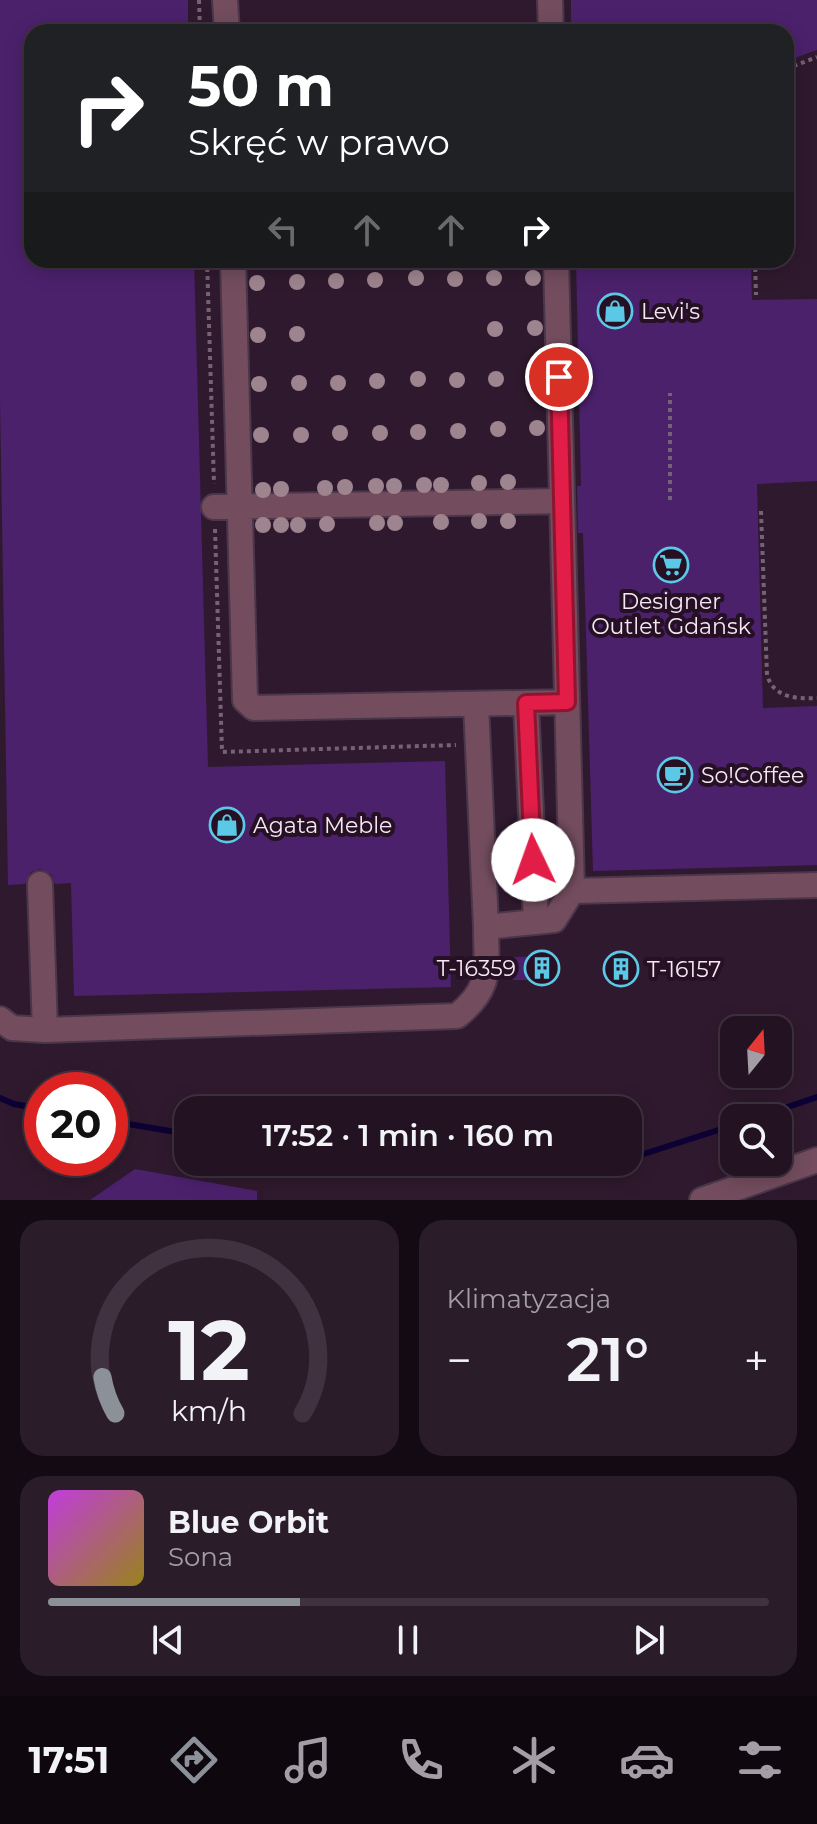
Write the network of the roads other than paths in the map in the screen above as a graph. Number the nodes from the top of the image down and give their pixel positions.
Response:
1 (225, 0) edge
2 (550, 0) edge
3 (226, 24) edge
4 (551, 24) edge
5 (233, 268) edge
6 (556, 268) edge
7 (562, 501) junction
8 (214, 507) dead end
9 (241, 507) junction
10 (567, 702) junction
11 (526, 703) junction
12 (476, 704) junction
13 (40, 884) dead end
14 (817, 885) edge
15 (572, 891) junction
16 (536, 922) junction
17 (486, 927) junction
18 (0, 1019) edge
19 (45, 1030) junction
20 (817, 1160) edge
21 (702, 1200) edge

1 - 3 street
2 - 4 street
5 - 9 street
6 - 7 street
7 - 9 street
7 - 10 street
8 - 9 street
9 - 12 street
10 - 11 street
10 - 15 street
11 - 12 street
11 - 16 street
12 - 17 street
13 - 19 street
14 - 15 street
15 - 16 street
16 - 17 street
17 - 19 street
18 - 19 street
20 - 21 street

